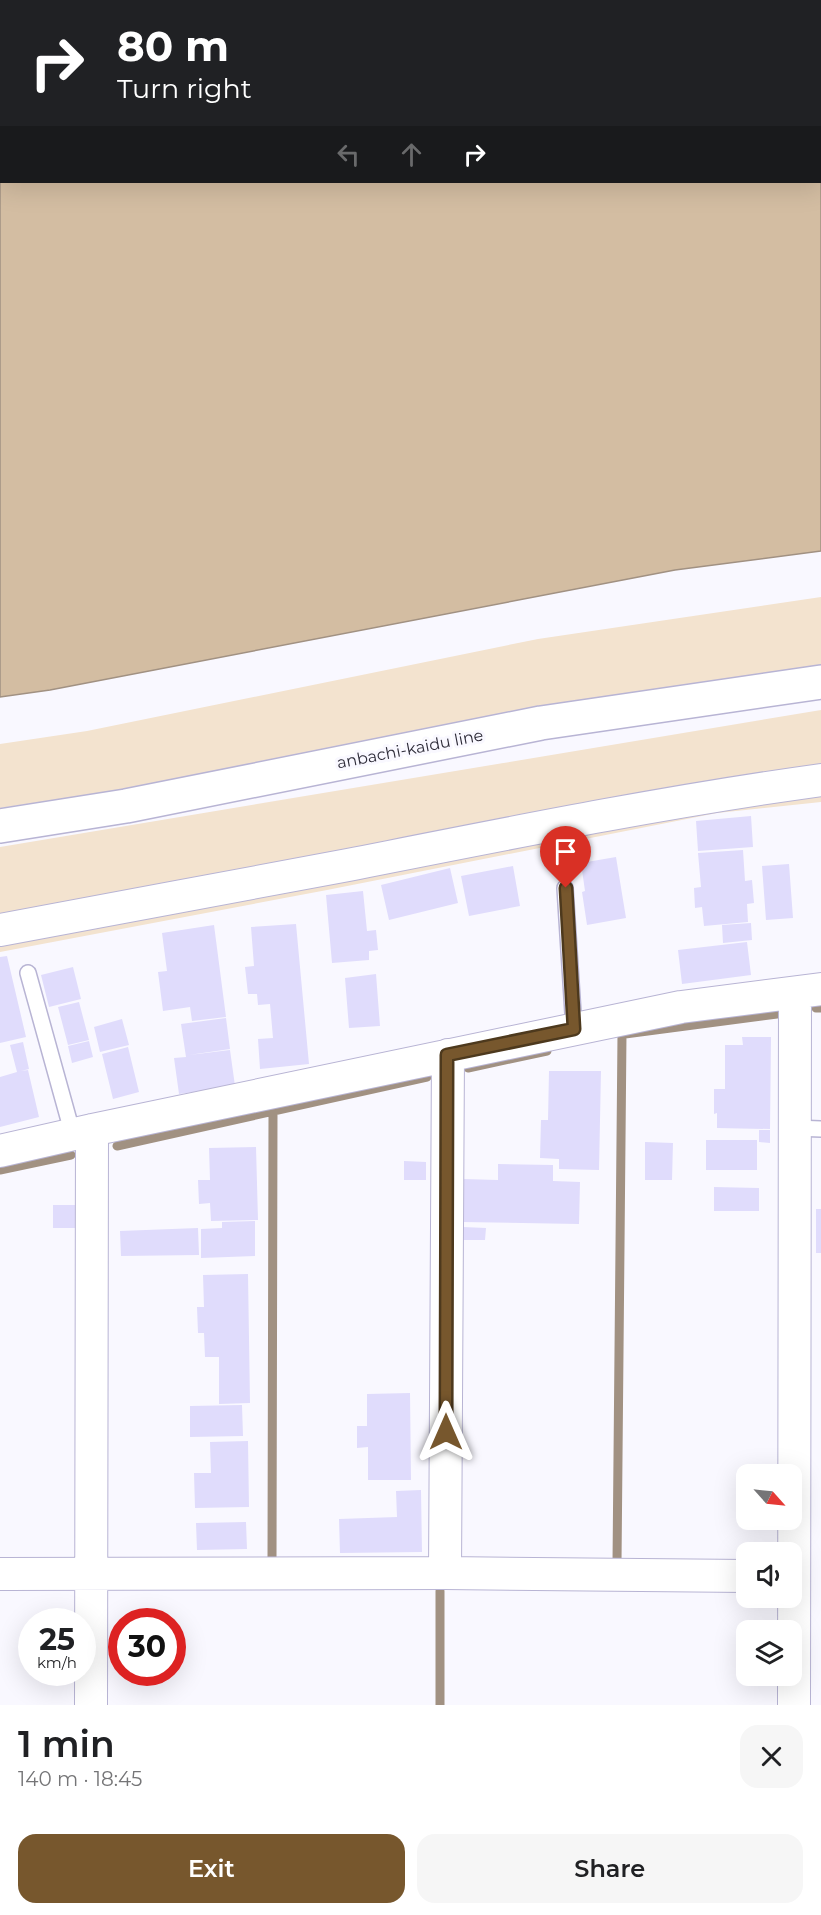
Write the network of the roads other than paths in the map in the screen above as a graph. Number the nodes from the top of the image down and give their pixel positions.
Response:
1 (821, 682) edge
2 (821, 780) edge
3 (0, 826) edge
4 (566, 888) dead end
5 (0, 930) edge
6 (27, 973) dead end
7 (808, 991) edge
8 (574, 1029) junction
9 (447, 1055) junction
10 (808, 1128) edge
11 (82, 1132) junction
12 (0, 1151) edge
13 (445, 1573) junction
14 (0, 1574) edge
15 (92, 1574) junction
16 (736, 1576) edge
17 (803, 1576) edge
18 (91, 1705) edge
19 (794, 1705) edge

1 - 3 main road, anbachi-kaidu line
2 - 5 street
4 - 8 lane
6 - 11 lane
7 - 8 street
7 - 10 street
8 - 9 street
9 - 11 street
9 - 13 street
10 - 17 street
11 - 12 street
11 - 15 street
13 - 15 street
13 - 16 street
14 - 15 street
15 - 18 street
17 - 19 street

